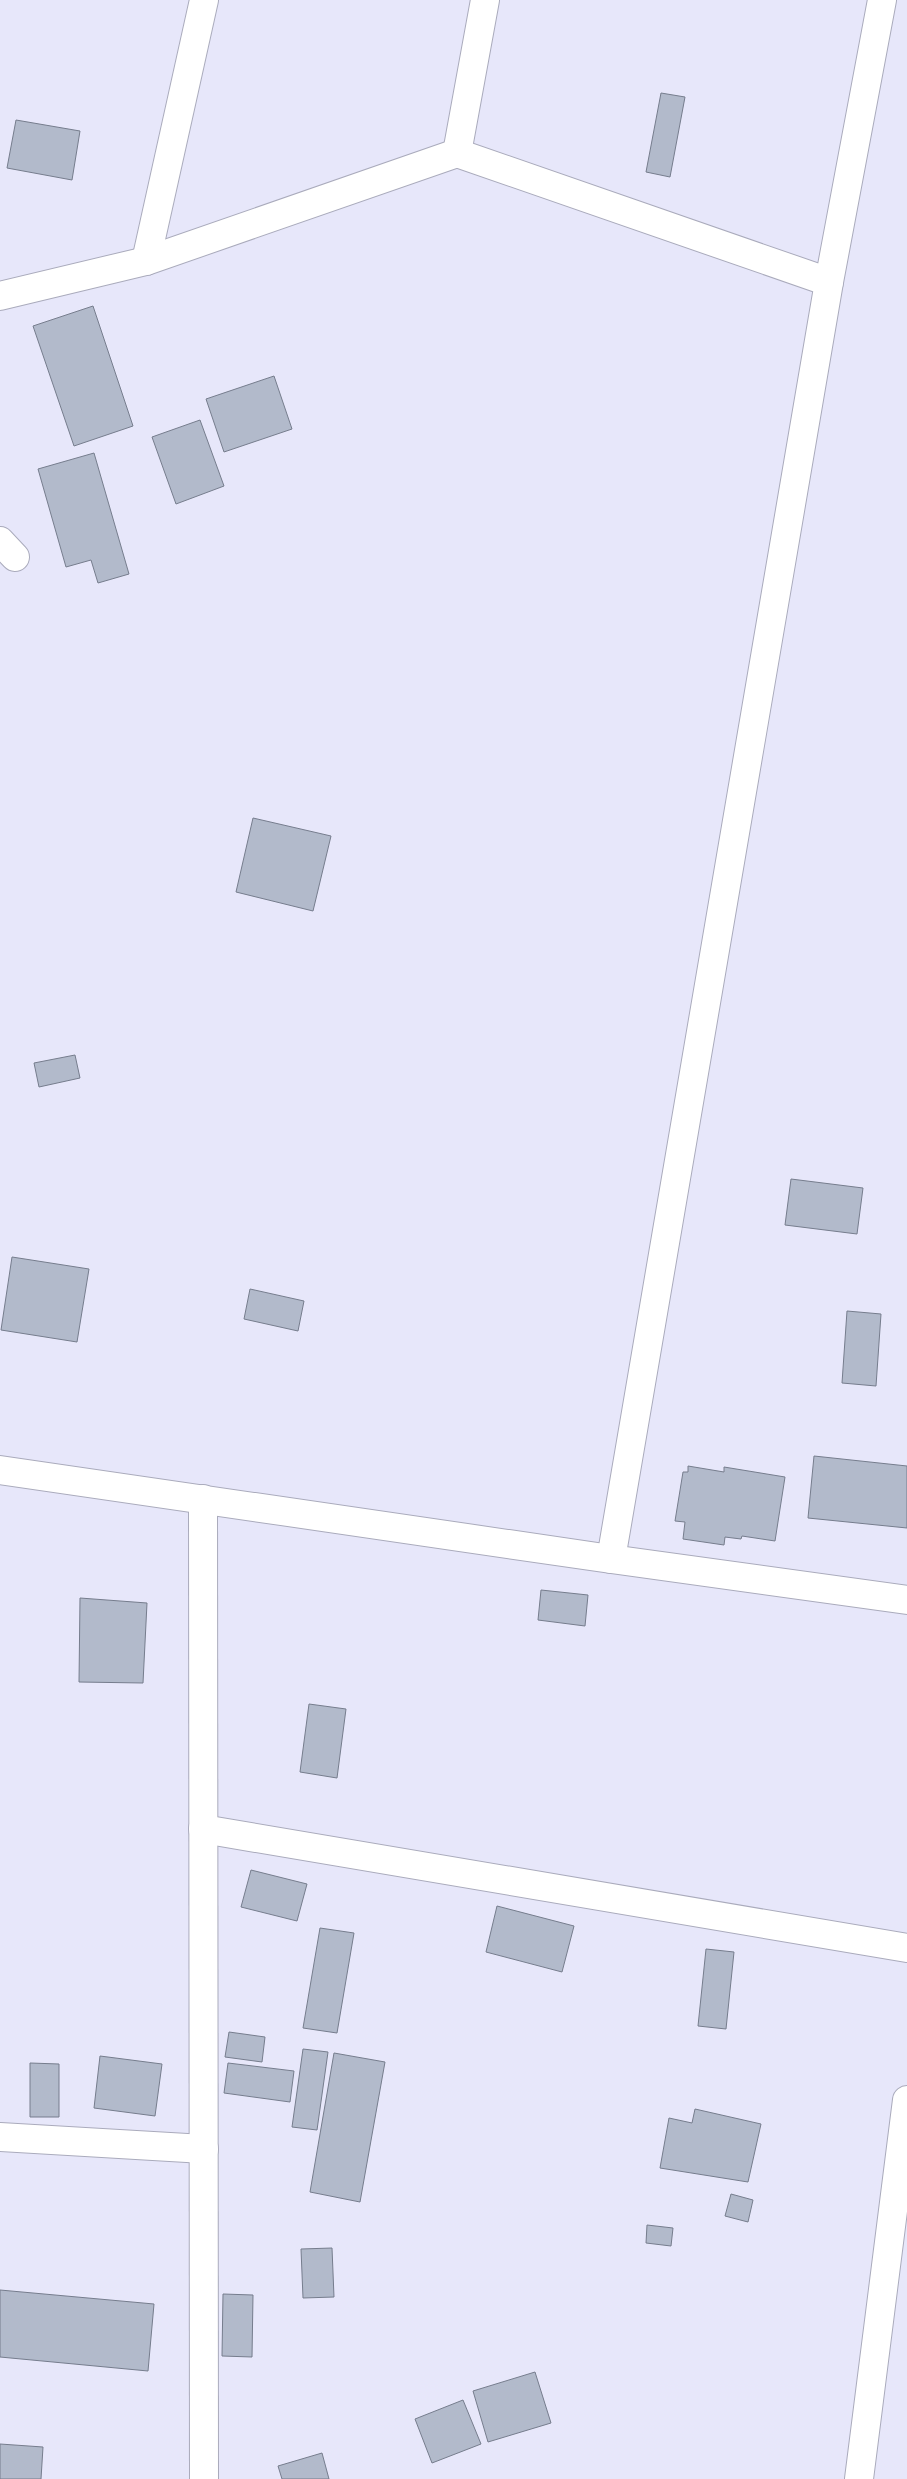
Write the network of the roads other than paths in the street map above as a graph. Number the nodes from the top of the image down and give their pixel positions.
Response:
1 (204, 0) edge
2 (486, 0) edge
3 (882, 0) edge
4 (457, 153) junction
5 (146, 261) junction
6 (829, 282) junction
7 (0, 296) edge
8 (0, 1470) edge
9 (203, 1499) junction
10 (611, 1559) junction
11 (907, 1600) edge
12 (203, 1829) junction
13 (907, 1948) edge
14 (907, 2100) edge
15 (0, 2138) edge
16 (204, 2149) junction
17 (204, 2479) edge
18 (859, 2479) edge

1 - 5 street
2 - 4 street
3 - 6 street
4 - 5 street
4 - 6 street
5 - 7 street
6 - 10 street
8 - 9 street
9 - 10 street
9 - 12 street
10 - 11 street
12 - 13 street
12 - 16 street
14 - 18 street
15 - 16 street
16 - 17 street

